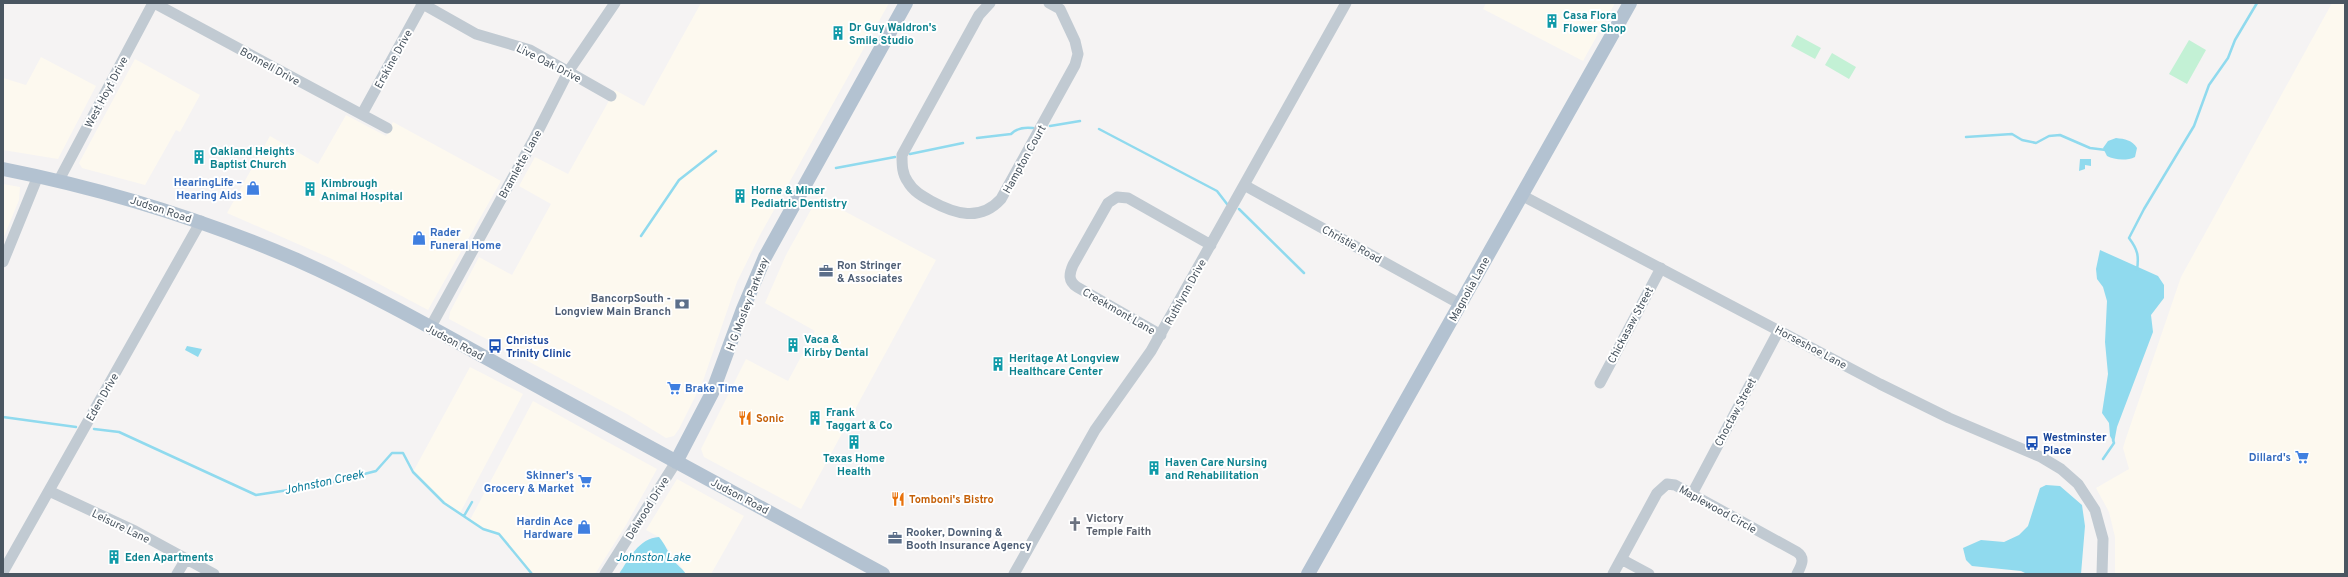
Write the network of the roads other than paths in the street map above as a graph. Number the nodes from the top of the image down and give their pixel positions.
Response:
1 (153, 3) edge
2 (422, 3) edge
3 (615, 3) edge
4 (906, 3) edge
5 (990, 3) edge
6 (1049, 3) edge
7 (1346, 3) edge
8 (1630, 3) edge
9 (1061, 6) edge
10 (568, 72) junction
11 (611, 96) dead end
12 (362, 114) junction
13 (387, 128) dead end
14 (3, 169) edge
15 (38, 176) junction
16 (59, 180) junction
17 (1244, 185) junction
18 (1521, 195) junction
19 (200, 222) junction
20 (1211, 245) junction
21 (3, 262) edge
22 (1661, 268) junction
23 (1460, 304) junction
24 (430, 328) junction
25 (1779, 330) junction
26 (1161, 335) junction
27 (1600, 383) dead end
28 (676, 462) junction
29 (49, 491) junction
30 (1692, 494) junction
31 (186, 558) junction
32 (1621, 559) junction
33 (3, 572) edge
34 (177, 574) edge
35 (214, 574) edge
36 (605, 574) edge
37 (883, 574) edge
38 (1014, 574) edge
39 (1308, 574) edge
40 (1613, 574) edge
41 (1649, 574) edge
42 (1797, 574) edge
43 (2102, 574) edge

1 - 12 street, Bonnell Drive
1 - 16 street, West Hoyt Drive
2 - 10 street, Live Oak Drive
2 - 12 street, Erskine Drive
3 - 10 street, Bramlette Lane
4 - 28 main road, H G Mosley Parkway
5 - 9 street, Hampton Court
6 - 9 street, Hampton Court
7 - 17 street, Ruthlynn Drive
8 - 18 main road, Magnolia Lane
10 - 11 street, Live Oak Drive
10 - 24 street, Bramlette Lane
12 - 13 street, Bonnell Drive
14 - 15 main road, Judson Road
15 - 16 main road, Judson Road
15 - 21 street
16 - 19 main road, Judson Road
17 - 20 street, Ruthlynn Drive
17 - 23 street, Christie Road
18 - 22 street, Horseshoe Lane
18 - 23 main road, Magnolia Lane
19 - 24 main road, Judson Road
19 - 29 street, Eden Drive
20 - 26 street, Ruthlynn Drive
20 - 26 street, Creekmont Lane
22 - 25 street, Horseshoe Lane
22 - 27 street, Chickasaw Street
23 - 39 main road, Magnolia Lane
24 - 28 main road, Judson Road
25 - 30 street, Choctaw Street
25 - 43 street, Horseshoe Lane
26 - 38 street, Ruthlynn Drive
28 - 36 street, Delwood Drive
28 - 37 main road, Judson Road
29 - 31 street, Leisure Lane
29 - 33 street, Eden Drive
30 - 32 street, Maplewood Circle
30 - 42 street, Maplewood Circle
31 - 34 street
31 - 35 street, Leisure Lane
32 - 40 street, Maplewood Circle
32 - 41 street

